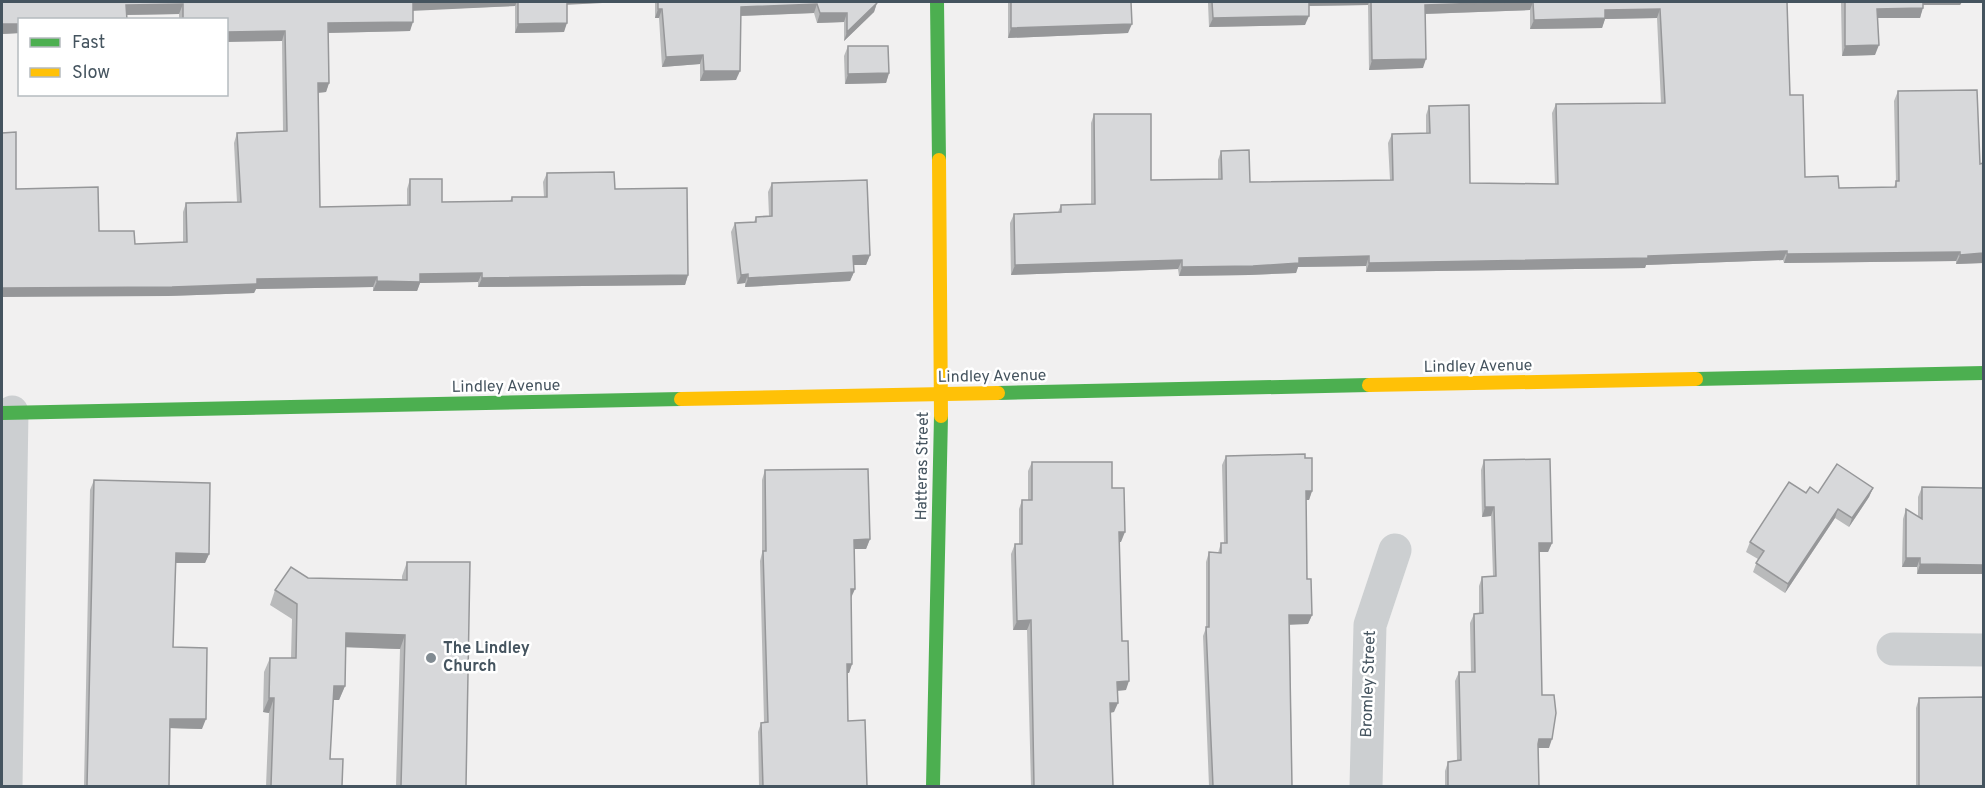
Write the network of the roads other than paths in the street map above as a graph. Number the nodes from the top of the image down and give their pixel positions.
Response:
1 (937, 2) edge
2 (1983, 374) edge
3 (941, 395) junction
4 (7, 413) edge
5 (1395, 550) dead end
6 (1893, 649) dead end
7 (1983, 650) edge
8 (6, 786) edge
9 (933, 786) edge
10 (1366, 786) edge

1 - 3 main road, Hatteras Street
2 - 3 main road, Lindley Avenue
3 - 4 main road, Lindley Avenue
3 - 9 main road, Hatteras Street
4 - 8 street
5 - 10 street, Bromley Street
6 - 7 street

